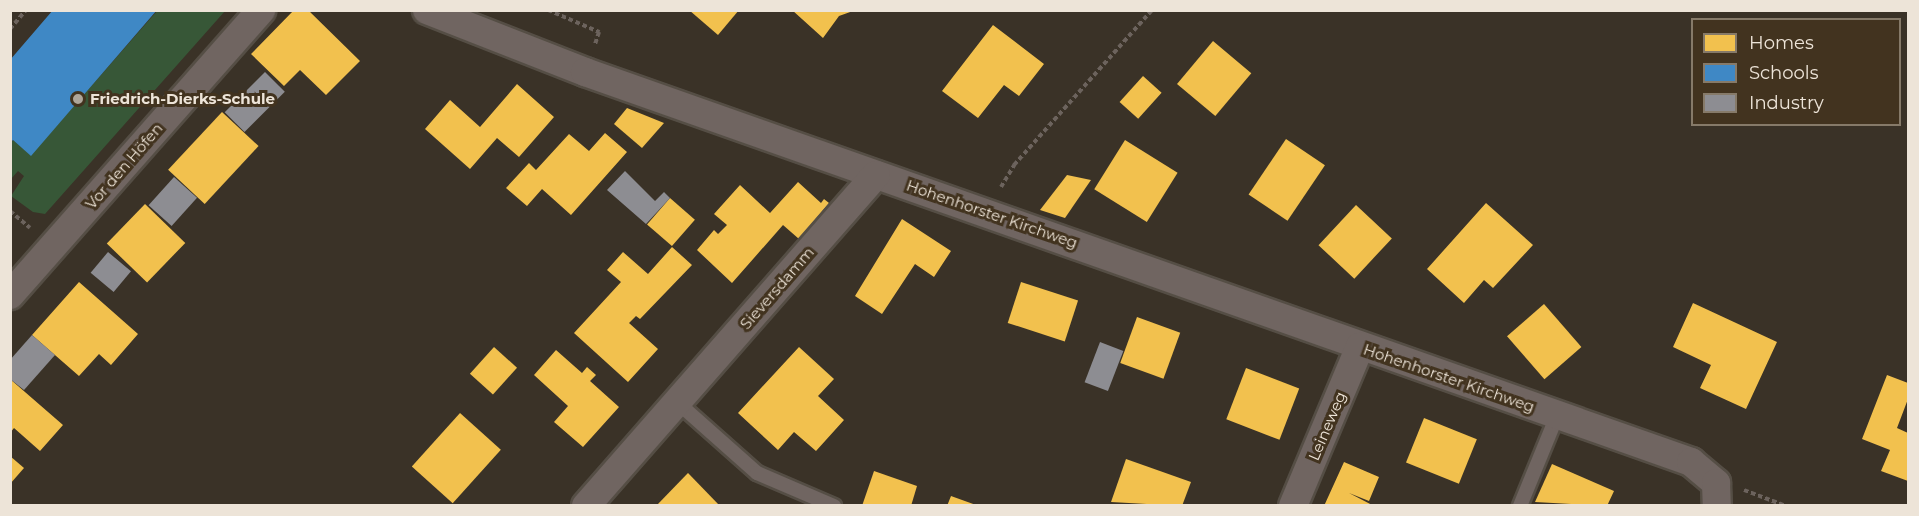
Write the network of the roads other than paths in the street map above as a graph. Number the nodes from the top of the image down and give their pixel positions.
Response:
1 (261, 10) edge
2 (427, 10) edge
3 (876, 175) junction
4 (10, 295) edge
5 (1360, 347) junction
6 (677, 402) junction
7 (1557, 416) junction
8 (1716, 494) edge
9 (586, 506) edge
10 (834, 506) edge
11 (1293, 506) edge
12 (1520, 506) edge

1 - 4 street, Vor den Höfen
2 - 3 street, Hohenhorster Kirchweg
3 - 5 street, Hohenhorster Kirchweg
3 - 6 street, Sieversdamm
5 - 7 street, Hohenhorster Kirchweg
5 - 11 street, Leineweg
6 - 9 street, Sieversdamm
6 - 10 lane
7 - 8 street, Hohenhorster Kirchweg
7 - 12 lane

